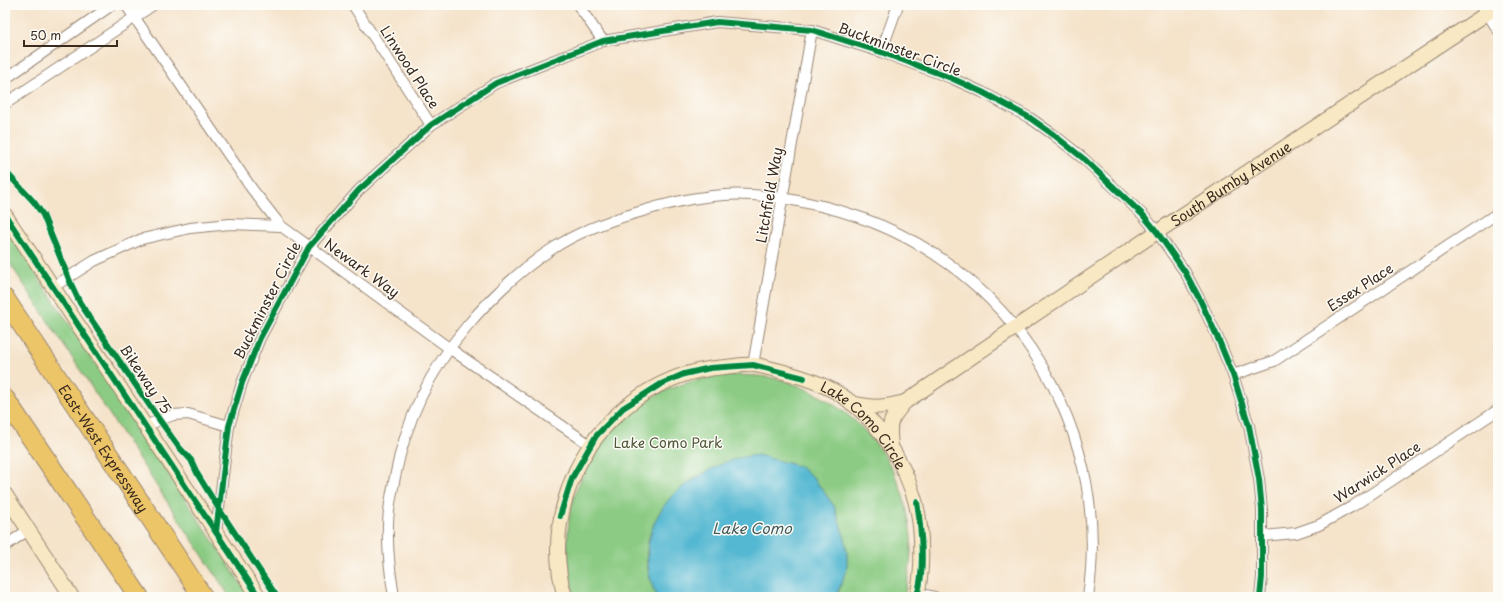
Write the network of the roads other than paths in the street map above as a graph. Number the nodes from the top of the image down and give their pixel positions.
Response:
1 (112, 5) edge
2 (126, 5) edge
3 (153, 5) edge
4 (353, 5) edge
5 (578, 5) edge
6 (898, 5) edge
7 (1489, 8) edge
8 (134, 18) junction
9 (812, 30) junction
10 (1498, 30) edge
11 (603, 41) junction
12 (881, 52) junction
13 (5, 79) edge
14 (5, 104) edge
15 (431, 125) junction
16 (783, 198) junction
17 (1498, 213) edge
18 (5, 215) edge
19 (281, 226) junction
20 (1157, 232) junction
21 (309, 247) junction
22 (53, 287) junction
23 (5, 299) edge
24 (1015, 327) junction
25 (449, 348) junction
26 (753, 365) junction
27 (1233, 375) junction
28 (5, 399) edge
29 (851, 402) junction
30 (905, 402) junction
31 (1498, 410) edge
32 (145, 426) junction
33 (229, 426) junction
34 (590, 446) junction
35 (891, 446) junction
36 (5, 494) edge
37 (28, 530) junction
38 (216, 532) junction
39 (1262, 536) junction
40 (5, 546) edge
41 (564, 595) edge
42 (917, 595) edge
43 (72, 597) edge
44 (139, 597) edge
45 (203, 597) edge
46 (259, 597) edge
47 (394, 597) edge
48 (935, 597) edge
49 (1088, 597) edge
50 (1260, 597) edge

1 - 13 street
2 - 8 street, Newark Way
3 - 8 street
4 - 15 street, Linwood Place
5 - 11 street
6 - 12 street
7 - 10 street
7 - 20 street, South Bumby Avenue
8 - 14 street
8 - 19 street, Newark Way
9 - 11 street, Buckminster Circle
9 - 12 street, Buckminster Circle
9 - 16 street, Litchfield Way
11 - 15 street, Buckminster Circle
12 - 20 street, Buckminster Circle
15 - 21 street, Buckminster Circle
16 - 24 street
16 - 25 street
16 - 26 street, Litchfield Way
17 - 27 street, Essex Place
18 - 22 street
19 - 21 street, Newark Way
19 - 22 street
20 - 24 street, South Bumby Avenue
20 - 27 street, Buckminster Circle
21 - 25 street, Newark Way
21 - 33 street, Buckminster Circle
22 - 32 street
23 - 45 highway, East-West Expressway
24 - 30 street, South Bumby Avenue
24 - 49 street
25 - 34 street, Newark Way
25 - 47 street
26 - 29 street, Lake Como Circle
26 - 34 street, Lake Como Circle
27 - 39 street, Buckminster Circle
28 - 44 highway
29 - 30 street, South Bumby Avenue
29 - 35 street, Lake Como Circle
30 - 35 street, South Bumby Avenue
31 - 39 street, Warwick Place
32 - 33 street
32 - 38 street
33 - 38 street, Buckminster Circle
34 - 41 street, Lake Como Circle
35 - 42 street, Lake Como Circle
36 - 37 street
37 - 40 street
37 - 43 street
38 - 46 street
39 - 50 street, Buckminster Circle
42 - 48 street

